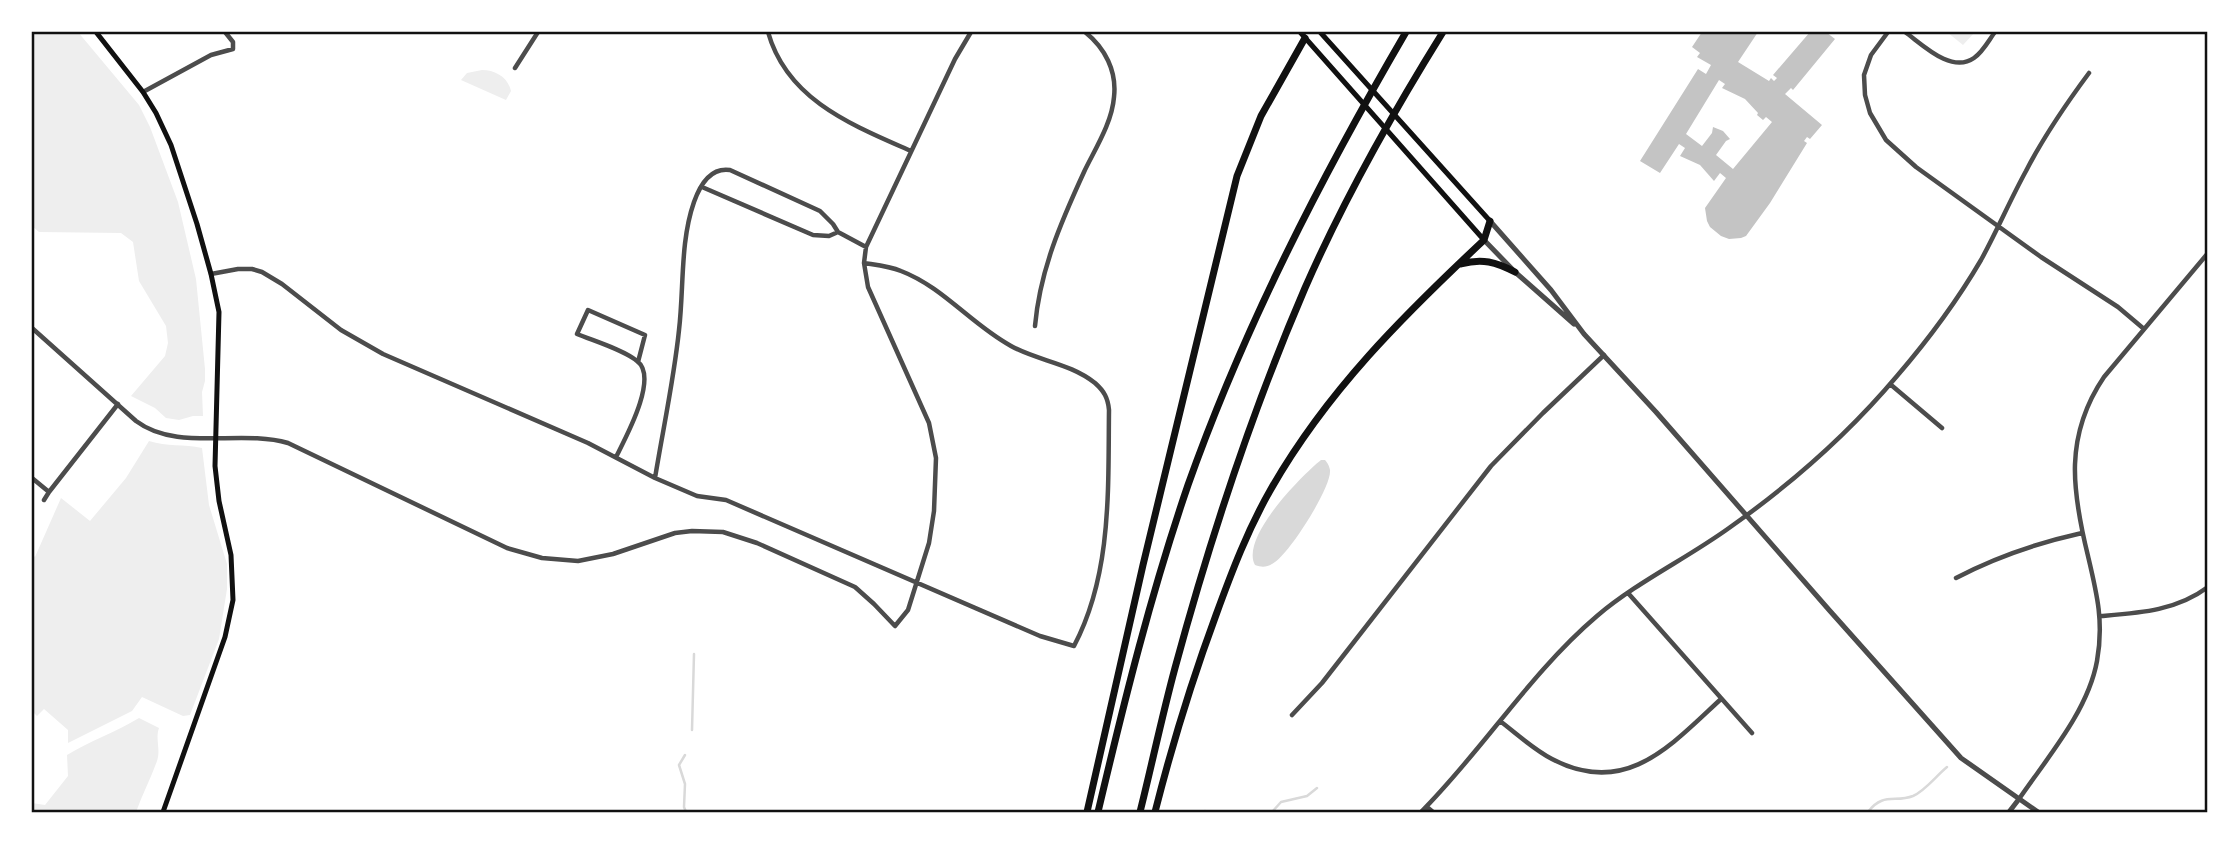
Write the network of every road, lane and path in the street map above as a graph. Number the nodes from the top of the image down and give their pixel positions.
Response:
1 (96, 32) edge
2 (225, 32) edge
3 (538, 32) edge
4 (768, 32) edge
5 (971, 32) edge
6 (1085, 32) edge
7 (1320, 32) edge
8 (1406, 32) edge
9 (1443, 32) edge
10 (1888, 32) edge
11 (1905, 32) edge
12 (1995, 32) edge
13 (1305, 34) edge
14 (515, 68) dead end
15 (2089, 73) dead end
16 (142, 92) junction
17 (911, 151) junction
18 (702, 187) junction
19 (1490, 222) junction
20 (1999, 227) junction
21 (838, 232) junction
22 (1484, 240) junction
23 (866, 247) junction
24 (2207, 253) edge
25 (864, 263) junction
26 (1457, 265) junction
27 (1515, 272) junction
28 (211, 274) junction
29 (1035, 326) dead end
30 (32, 328) edge
31 (2144, 329) junction
32 (1584, 334) junction
33 (1604, 355) junction
34 (638, 362) junction
35 (1891, 384) junction
36 (118, 404) junction
37 (1942, 428) dead end
38 (216, 437) junction
39 (616, 457) junction
40 (32, 478) edge
41 (655, 478) junction
42 (49, 492) junction
43 (44, 500) dead end
44 (1746, 516) junction
45 (2082, 533) junction
46 (1955, 579) dead end
47 (918, 583) junction
48 (2207, 587) edge
49 (1628, 593) junction
50 (2101, 616) junction
51 (1721, 699) junction
52 (1292, 715) dead end
53 (1500, 721) junction
54 (1752, 733) dead end
55 (2019, 799) junction
56 (1427, 807) junction
57 (163, 813) edge
58 (1087, 813) edge
59 (1098, 813) edge
60 (1140, 813) edge
61 (1155, 813) edge
62 (1421, 813) edge
63 (1433, 813) edge
64 (2009, 813) edge
65 (2038, 813) edge

1 - 16 main road
2 - 16 street
3 - 14 street
4 - 17 street
5 - 17 street
6 - 29 street
7 - 19 main road
8 - 59 highway
9 - 60 highway
10 - 20 street
11 - 12 street
13 - 22 main road
13 - 58 highway
15 - 20 street
16 - 28 main road
17 - 23 street
18 - 21 street
18 - 21 street
18 - 41 street
19 - 22 highway
19 - 32 street
20 - 31 street
20 - 35 street
21 - 23 street
22 - 26 highway
22 - 27 street
23 - 25 street
24 - 31 street
25 - 47 street
25 - 47 street
26 - 27 highway
26 - 61 highway
27 - 32 street
28 - 38 main road
28 - 39 street
30 - 36 street
31 - 45 street
32 - 33 street
33 - 44 street
33 - 52 street
34 - 34 street
34 - 39 street
35 - 37 street
35 - 44 street
36 - 38 street
36 - 42 street
38 - 47 street
38 - 57 main road
39 - 41 street
40 - 42 street
41 - 47 street
42 - 43 street
44 - 49 street
44 - 55 street
45 - 46 street
45 - 50 street
48 - 50 street
49 - 51 street
49 - 53 street
50 - 55 street
51 - 53 street
51 - 54 street
53 - 56 street
55 - 64 street
55 - 65 street
56 - 62 street
56 - 63 street

